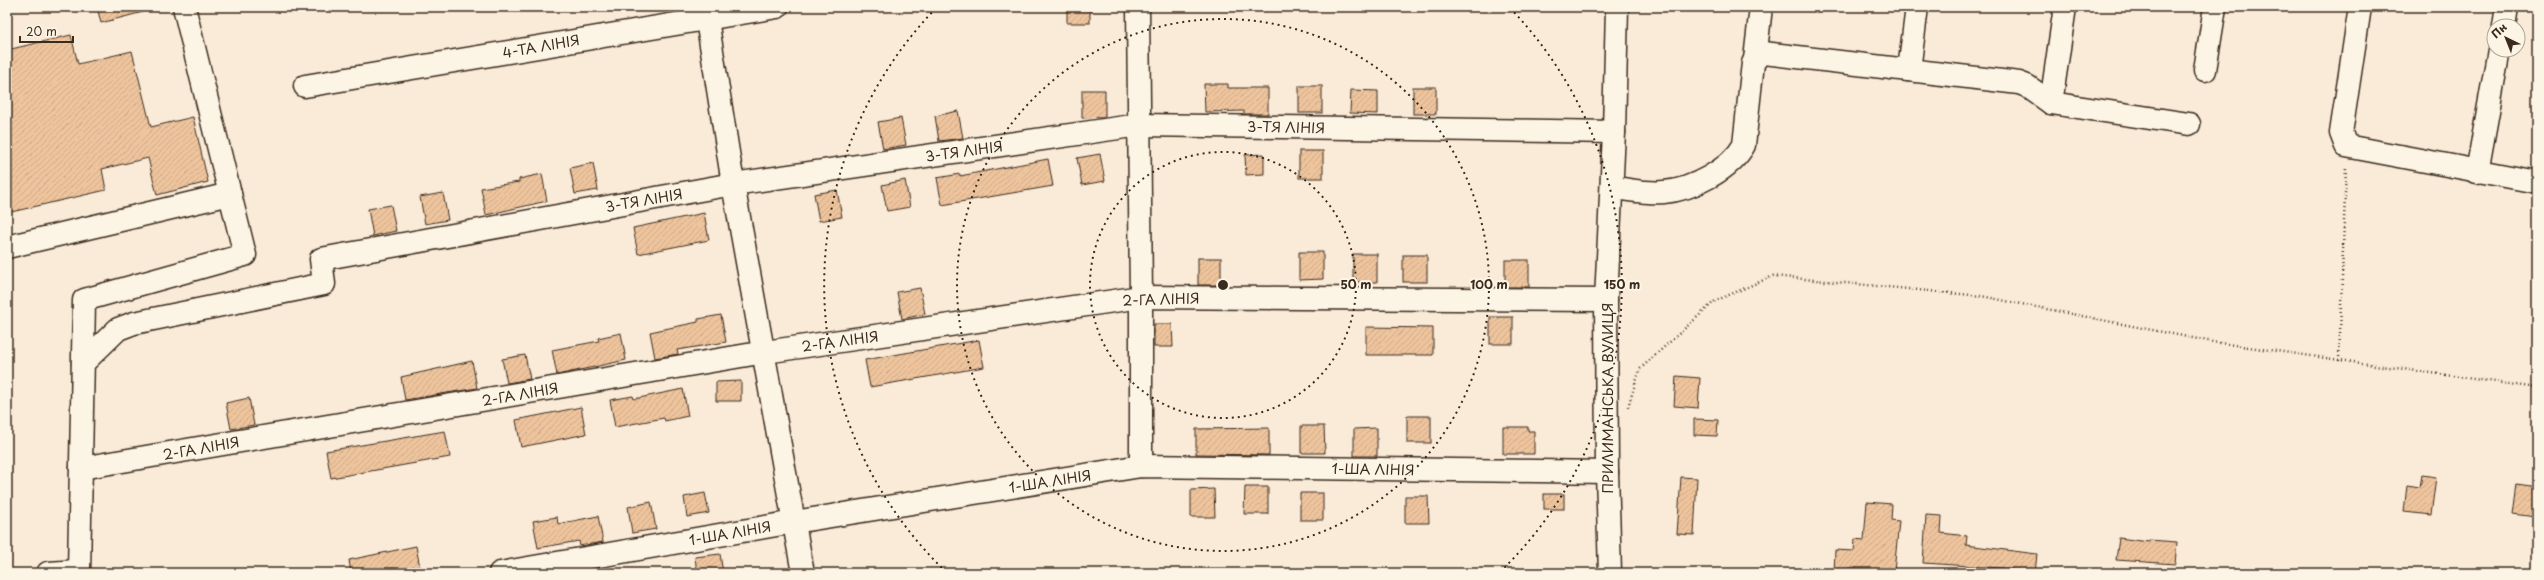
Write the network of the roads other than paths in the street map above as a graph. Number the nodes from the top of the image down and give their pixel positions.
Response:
1 (184, 7) edge
2 (777, 7) edge
3 (1138, 7) edge
4 (1617, 7) edge
5 (1761, 7) edge
6 (1917, 7) edge
7 (2065, 7) edge
8 (2214, 7) edge
9 (2360, 7) edge
10 (2507, 7) edge
11 (705, 12) edge
12 (2505, 18) edge
13 (2498, 58) edge
14 (1755, 59) junction
15 (1909, 70) junction
16 (2205, 70) dead end
17 (305, 86) dead end
18 (2051, 103) junction
19 (2189, 124) dead end
20 (1139, 125) junction
21 (1614, 132) junction
22 (2477, 172) junction
23 (2537, 182) edge
24 (734, 184) junction
25 (1612, 188) junction
26 (230, 194) junction
27 (7, 247) edge
28 (1141, 297) junction
29 (1606, 300) junction
30 (765, 352) junction
31 (83, 363) junction
32 (1140, 466) junction
33 (81, 468) junction
34 (1607, 472) junction
35 (794, 522) junction
36 (79, 572) edge
37 (48, 573) edge
38 (500, 573) edge
39 (803, 573) edge
40 (1610, 573) edge

1 - 26 street
2 - 11 street, 4-ТА ЛІНІЯ
3 - 20 street
4 - 21 street, ПРИЛИМАНСЬКА ВУЛИЦЯ
5 - 14 street
6 - 15 street
7 - 18 street
8 - 16 street
9 - 22 street
10 - 12 street
11 - 17 street, 4-ТА ЛІНІЯ
11 - 24 street
13 - 22 street
14 - 15 street
14 - 25 street
15 - 18 street
18 - 19 street
20 - 21 street, 3-ТЯ ЛІНІЯ
20 - 24 street, 3-ТЯ ЛІНІЯ
20 - 28 street
21 - 25 street, ПРИЛИМАНСЬКА ВУЛИЦЯ
22 - 23 street
24 - 30 street
24 - 31 street, 3-ТЯ ЛІНІЯ
25 - 29 street, ПРИЛИМАНСЬКА ВУЛИЦЯ
26 - 27 street
26 - 31 street
28 - 29 street, 2-ГА ЛІНІЯ
28 - 30 street, 2-ГА ЛІНІЯ
28 - 32 street
29 - 34 street, ПРИЛИМАНСЬКА ВУЛИЦЯ
30 - 33 street, 2-ГА ЛІНІЯ
30 - 35 street
31 - 33 street
32 - 34 street, 1-ША ЛІНІЯ
32 - 35 street, 1-ША ЛІНІЯ
33 - 36 street
34 - 40 street, ПРИЛИМАНСЬКА ВУЛИЦЯ
35 - 38 street, 1-ША ЛІНІЯ
35 - 39 street
36 - 37 street

